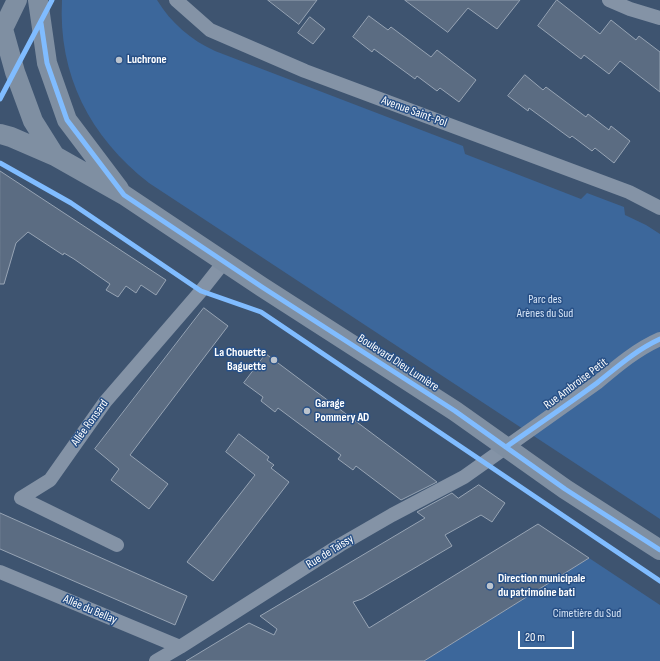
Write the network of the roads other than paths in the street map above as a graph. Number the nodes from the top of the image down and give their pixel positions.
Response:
1 (18, 0) edge
2 (38, 0) edge
3 (176, 0) edge
4 (609, 0) edge
5 (660, 18) edge
6 (1, 32) edge
7 (0, 134) edge
8 (55, 156) junction
9 (124, 195) junction
10 (660, 208) edge
11 (224, 262) junction
12 (660, 339) edge
13 (506, 447) junction
14 (117, 545) dead end
15 (660, 550) edge
16 (0, 572) edge
17 (180, 647) junction
18 (156, 661) edge

1 - 6 main road
2 - 9 main road
3 - 10 street, Avenue Saint-Pol
4 - 5 street
6 - 8 main road
7 - 8 main road
8 - 9 main road
9 - 11 main road, Boulevard Dieu Lumière
11 - 13 main road, Boulevard Dieu Lumière
11 - 14 street, Allée Ronsard
12 - 13 street, Rue Ambroise Petit
13 - 15 main road, Boulevard Dieu Lumière
13 - 17 street, Rue de Taissy
16 - 17 street, Allée du Bellay
17 - 18 street, Rue de Taissy

